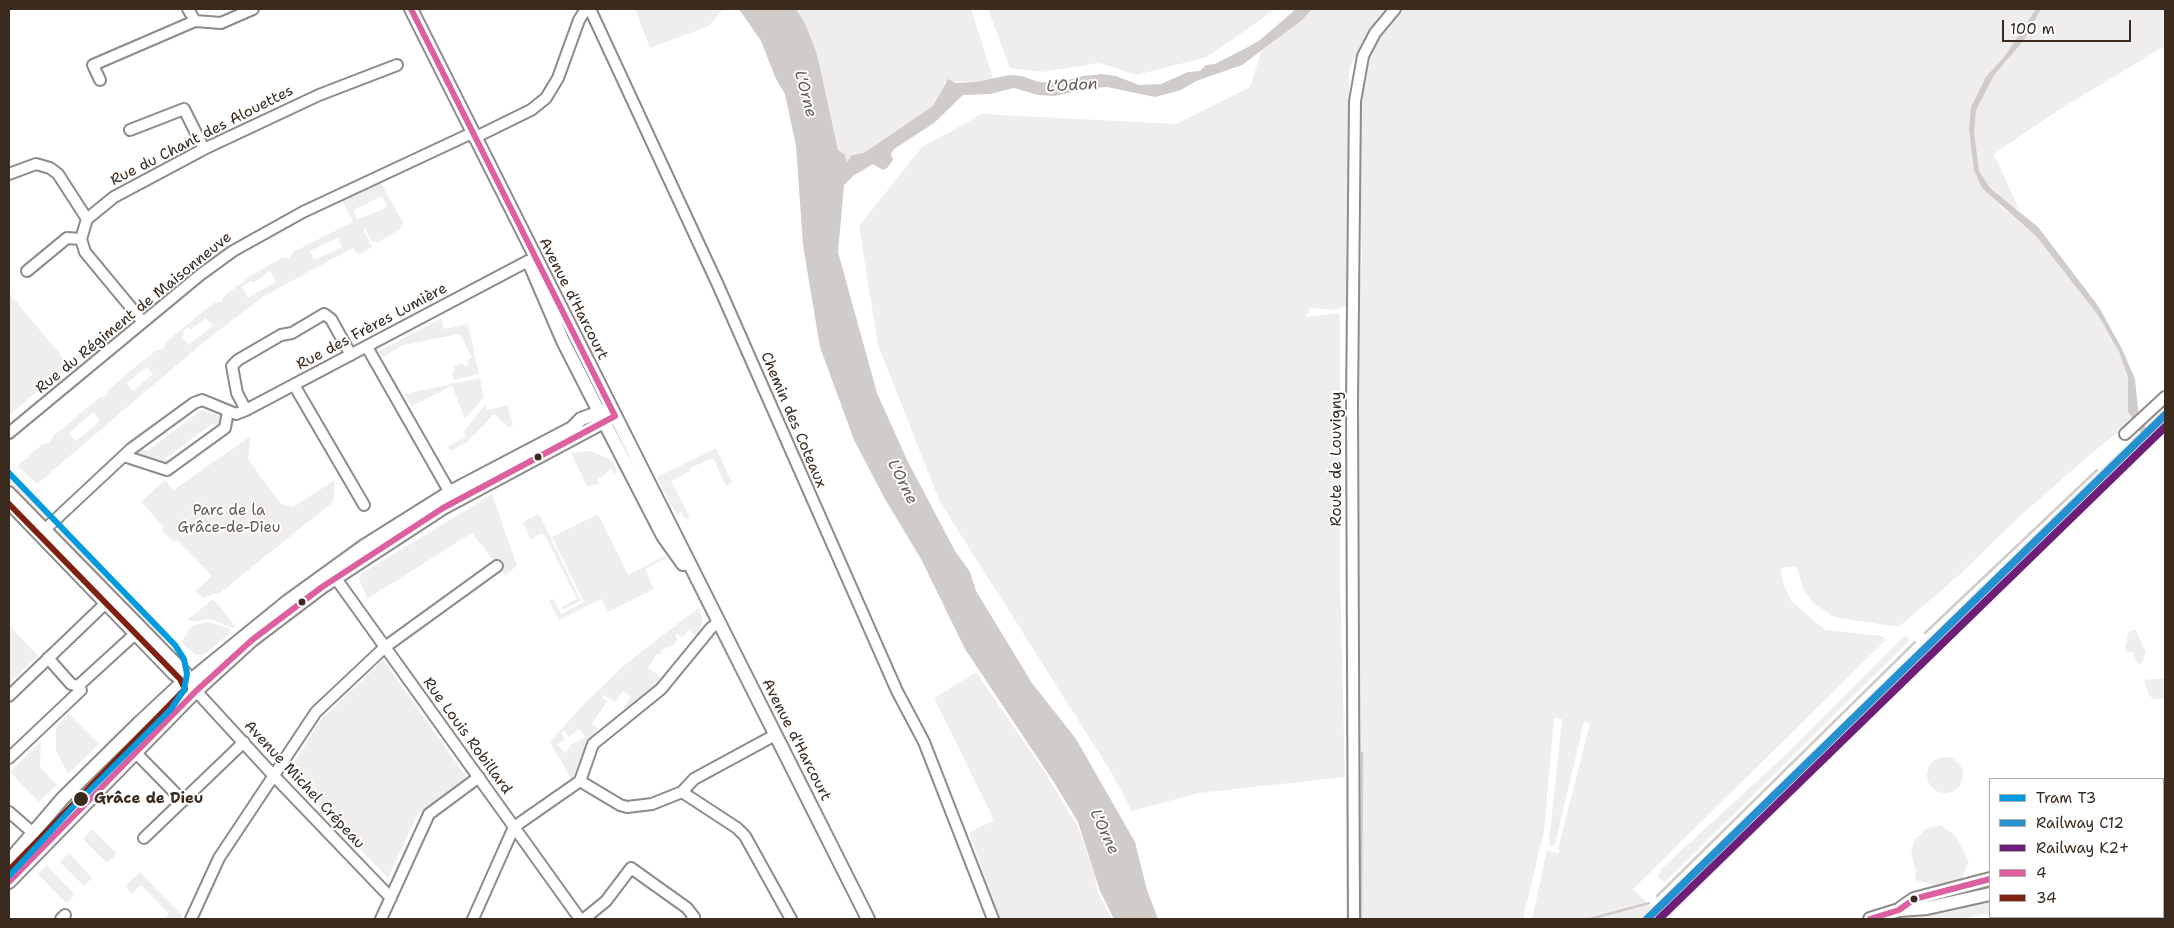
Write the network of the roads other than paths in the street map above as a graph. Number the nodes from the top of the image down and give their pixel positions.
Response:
1 (188, 9) edge
2 (253, 9) edge
3 (411, 9) edge
4 (586, 9) edge
5 (590, 9) edge
6 (1395, 9) edge
7 (195, 20) junction
8 (397, 65) dead end
9 (100, 80) dead end
10 (130, 130) dead end
11 (473, 136) junction
12 (204, 149) junction
13 (9, 174) edge
14 (87, 218) junction
15 (81, 239) junction
16 (525, 240) junction
17 (528, 261) junction
18 (27, 271) dead end
19 (143, 322) junction
20 (367, 347) junction
21 (351, 355) junction
22 (294, 385) junction
23 (2165, 397) edge
24 (228, 410) junction
25 (246, 410) junction
26 (608, 415) junction
27 (2129, 431) dead end
28 (9, 433) edge
29 (124, 456) junction
30 (9, 492) edge
31 (453, 496) junction
32 (364, 505) dead end
33 (14, 509) edge
34 (42, 533) junction
35 (497, 566) dead end
36 (333, 574) junction
37 (108, 600) junction
38 (718, 622) junction
39 (135, 634) junction
40 (385, 647) junction
41 (48, 658) junction
42 (191, 684) junction
43 (81, 690) dead end
44 (9, 696) edge
45 (775, 735) junction
46 (244, 742) junction
47 (136, 754) junction
48 (9, 758) edge
49 (274, 776) junction
50 (479, 777) junction
51 (580, 781) junction
52 (682, 792) junction
53 (183, 800) junction
54 (9, 812) edge
55 (514, 827) junction
56 (32, 832) junction
57 (144, 838) dead end
58 (9, 861) edge
59 (1989, 880) edge
60 (9, 882) edge
61 (1989, 882) edge
62 (1989, 894) edge
63 (390, 898) junction
64 (1927, 908) junction
65 (1899, 910) junction
66 (190, 919) edge
67 (381, 919) edge
68 (473, 919) edge
69 (580, 919) edge
70 (584, 919) edge
71 (692, 919) edge
72 (791, 919) edge
73 (868, 919) edge
74 (993, 919) edge
75 (1354, 919) edge
76 (1870, 919) edge

1 - 7 street
2 - 7 street
3 - 11 main road
4 - 11 street, Rue du Régiment de Maisonneuve
5 - 74 street, Chemin des Coteaux
6 - 75 street, Route de Louvigny
7 - 9 street
8 - 12 street, Rue du Chant des Alouettes
10 - 12 street
11 - 16 main road
11 - 19 street, Rue du Régiment de Maisonneuve
12 - 14 street, Rue du Chant des Alouettes
13 - 14 street
14 - 15 street
15 - 18 street
15 - 19 street
16 - 17 main road, Avenue d'Harcourt
16 - 26 main road, Avenue d'Harcourt
17 - 20 street, Rue des Frères Lumière
17 - 26 main road, Avenue d'Harcourt
19 - 28 street, Rue du Régiment de Maisonneuve
20 - 21 street, Rue des Frères Lumière
20 - 31 street
21 - 22 street, Rue des Frères Lumière
21 - 25 street
22 - 25 street, Rue des Frères Lumière
22 - 32 street
23 - 27 street
24 - 25 street, Rue des Frères Lumière
24 - 29 street, Rue des Frères Lumière
24 - 29 street
26 - 31 main road
26 - 38 main road, Avenue d'Harcourt
29 - 34 street, Rue des Frères Lumière
30 - 33 street
31 - 36 main road
33 - 34 street
34 - 37 street
35 - 40 street
36 - 40 street, Rue Louis Robillard
36 - 42 main road
37 - 39 street
37 - 41 street
37 - 42 street
38 - 45 main road, Avenue d'Harcourt
38 - 51 street
39 - 41 street
39 - 42 street
40 - 49 street
40 - 50 street, Rue Louis Robillard
41 - 44 street
42 - 46 street, Avenue Michel Crépeau
42 - 47 main road
42 - 56 main road
43 - 48 street
45 - 52 street
45 - 73 main road, Avenue d'Harcourt
46 - 49 street, Avenue Michel Crépeau
46 - 53 street
47 - 53 street
47 - 60 main road
49 - 63 street, Avenue Michel Crépeau
49 - 66 street
50 - 55 street, Rue Louis Robillard
50 - 63 street
51 - 52 street
51 - 55 street
52 - 72 street
53 - 57 street
54 - 56 street
55 - 68 street
55 - 69 street, Rue Louis Robillard
56 - 58 main road
59 - 65 main road
61 - 64 main road
62 - 64 main road
63 - 67 street
64 - 65 main road
65 - 76 main road
70 - 71 street

